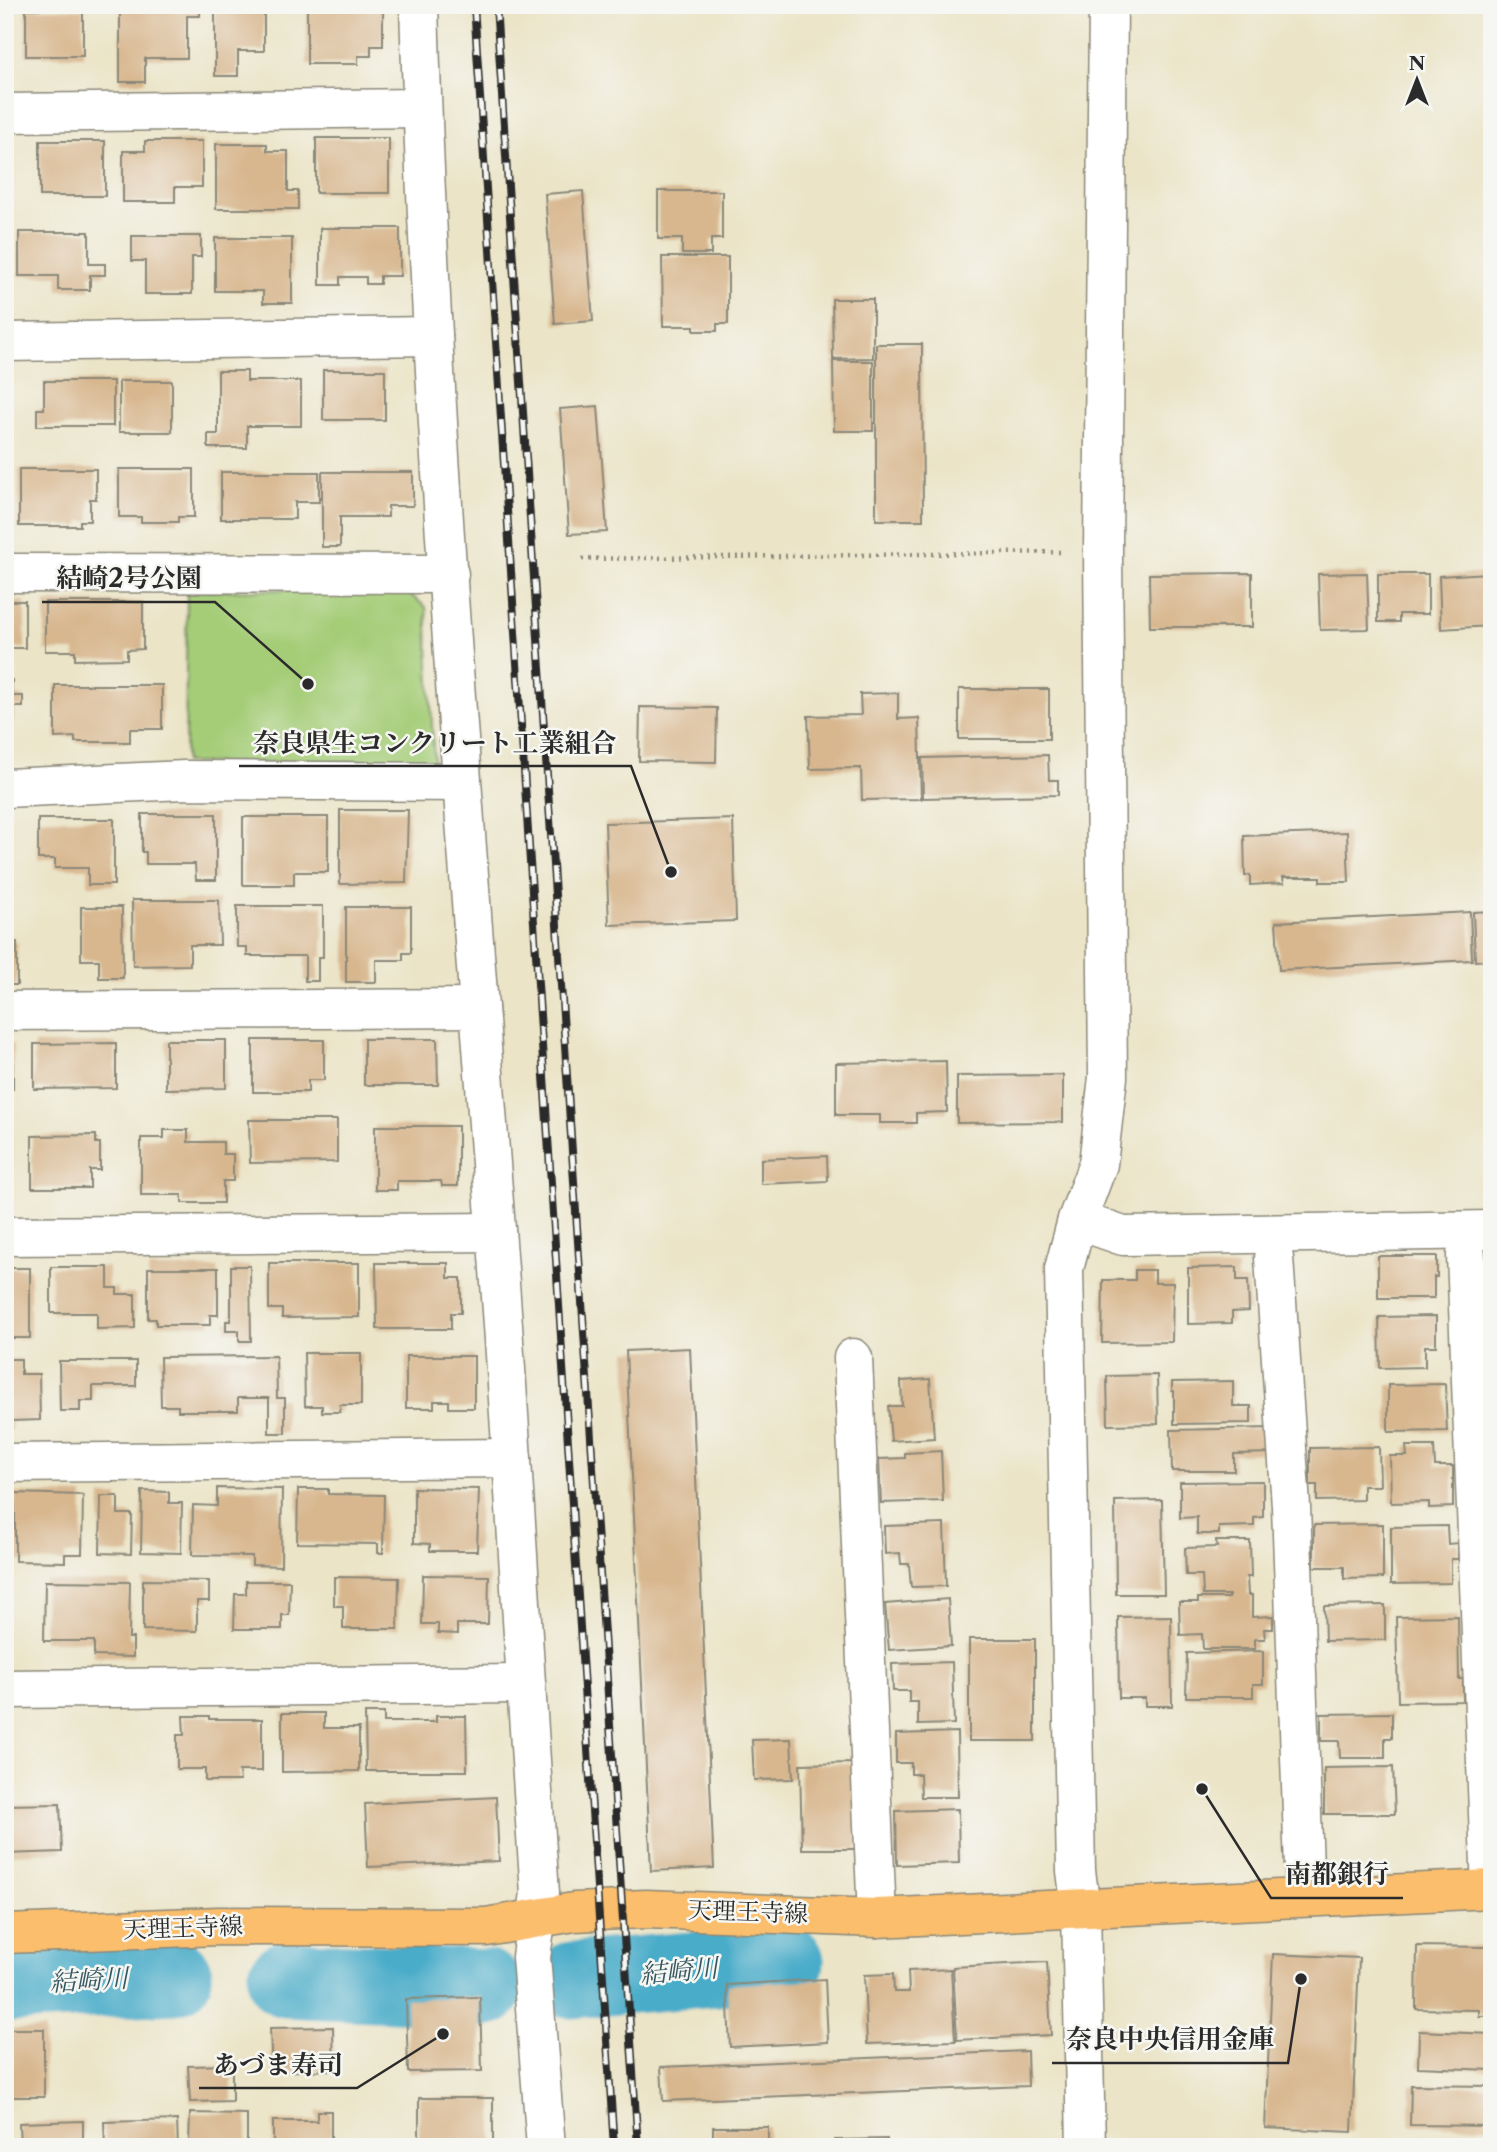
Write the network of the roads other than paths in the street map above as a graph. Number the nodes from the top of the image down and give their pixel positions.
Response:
1 (419, 5) edge
2 (1108, 5) edge
3 (422, 108) junction
4 (5, 113) edge
5 (433, 337) junction
6 (5, 342) edge
7 (5, 573) edge
8 (449, 575) junction
9 (461, 782) junction
10 (5, 788) edge
11 (479, 1007) junction
12 (5, 1011) edge
13 (1077, 1220) junction
14 (496, 1232) junction
15 (5, 1236) edge
16 (1479, 1242) edge
17 (1274, 1258) dead end
18 (853, 1358) dead end
19 (512, 1458) junction
20 (5, 1463) edge
21 (525, 1684) junction
22 (5, 1689) edge
23 (1491, 1889) edge
24 (1305, 1897) junction
25 (1081, 1909) junction
26 (537, 1918) junction
27 (877, 1918) junction
28 (5, 1934) edge
29 (546, 2147) edge
30 (1086, 2147) edge

1 - 3 street
2 - 13 street
3 - 4 street
3 - 5 street
5 - 6 street
5 - 8 street
7 - 8 street
8 - 9 street
9 - 10 street
9 - 11 street
11 - 12 street
11 - 14 street
13 - 16 street
13 - 25 street
14 - 15 street
14 - 19 street
16 - 23 street
17 - 24 street
18 - 27 street
19 - 20 street
19 - 21 street
21 - 22 street
21 - 26 street
23 - 24 main road, 天理王寺線
24 - 25 main road, 天理王寺線
25 - 27 main road, 天理王寺線
25 - 30 street
26 - 27 main road, 天理王寺線
26 - 28 main road, 天理王寺線
26 - 29 street

